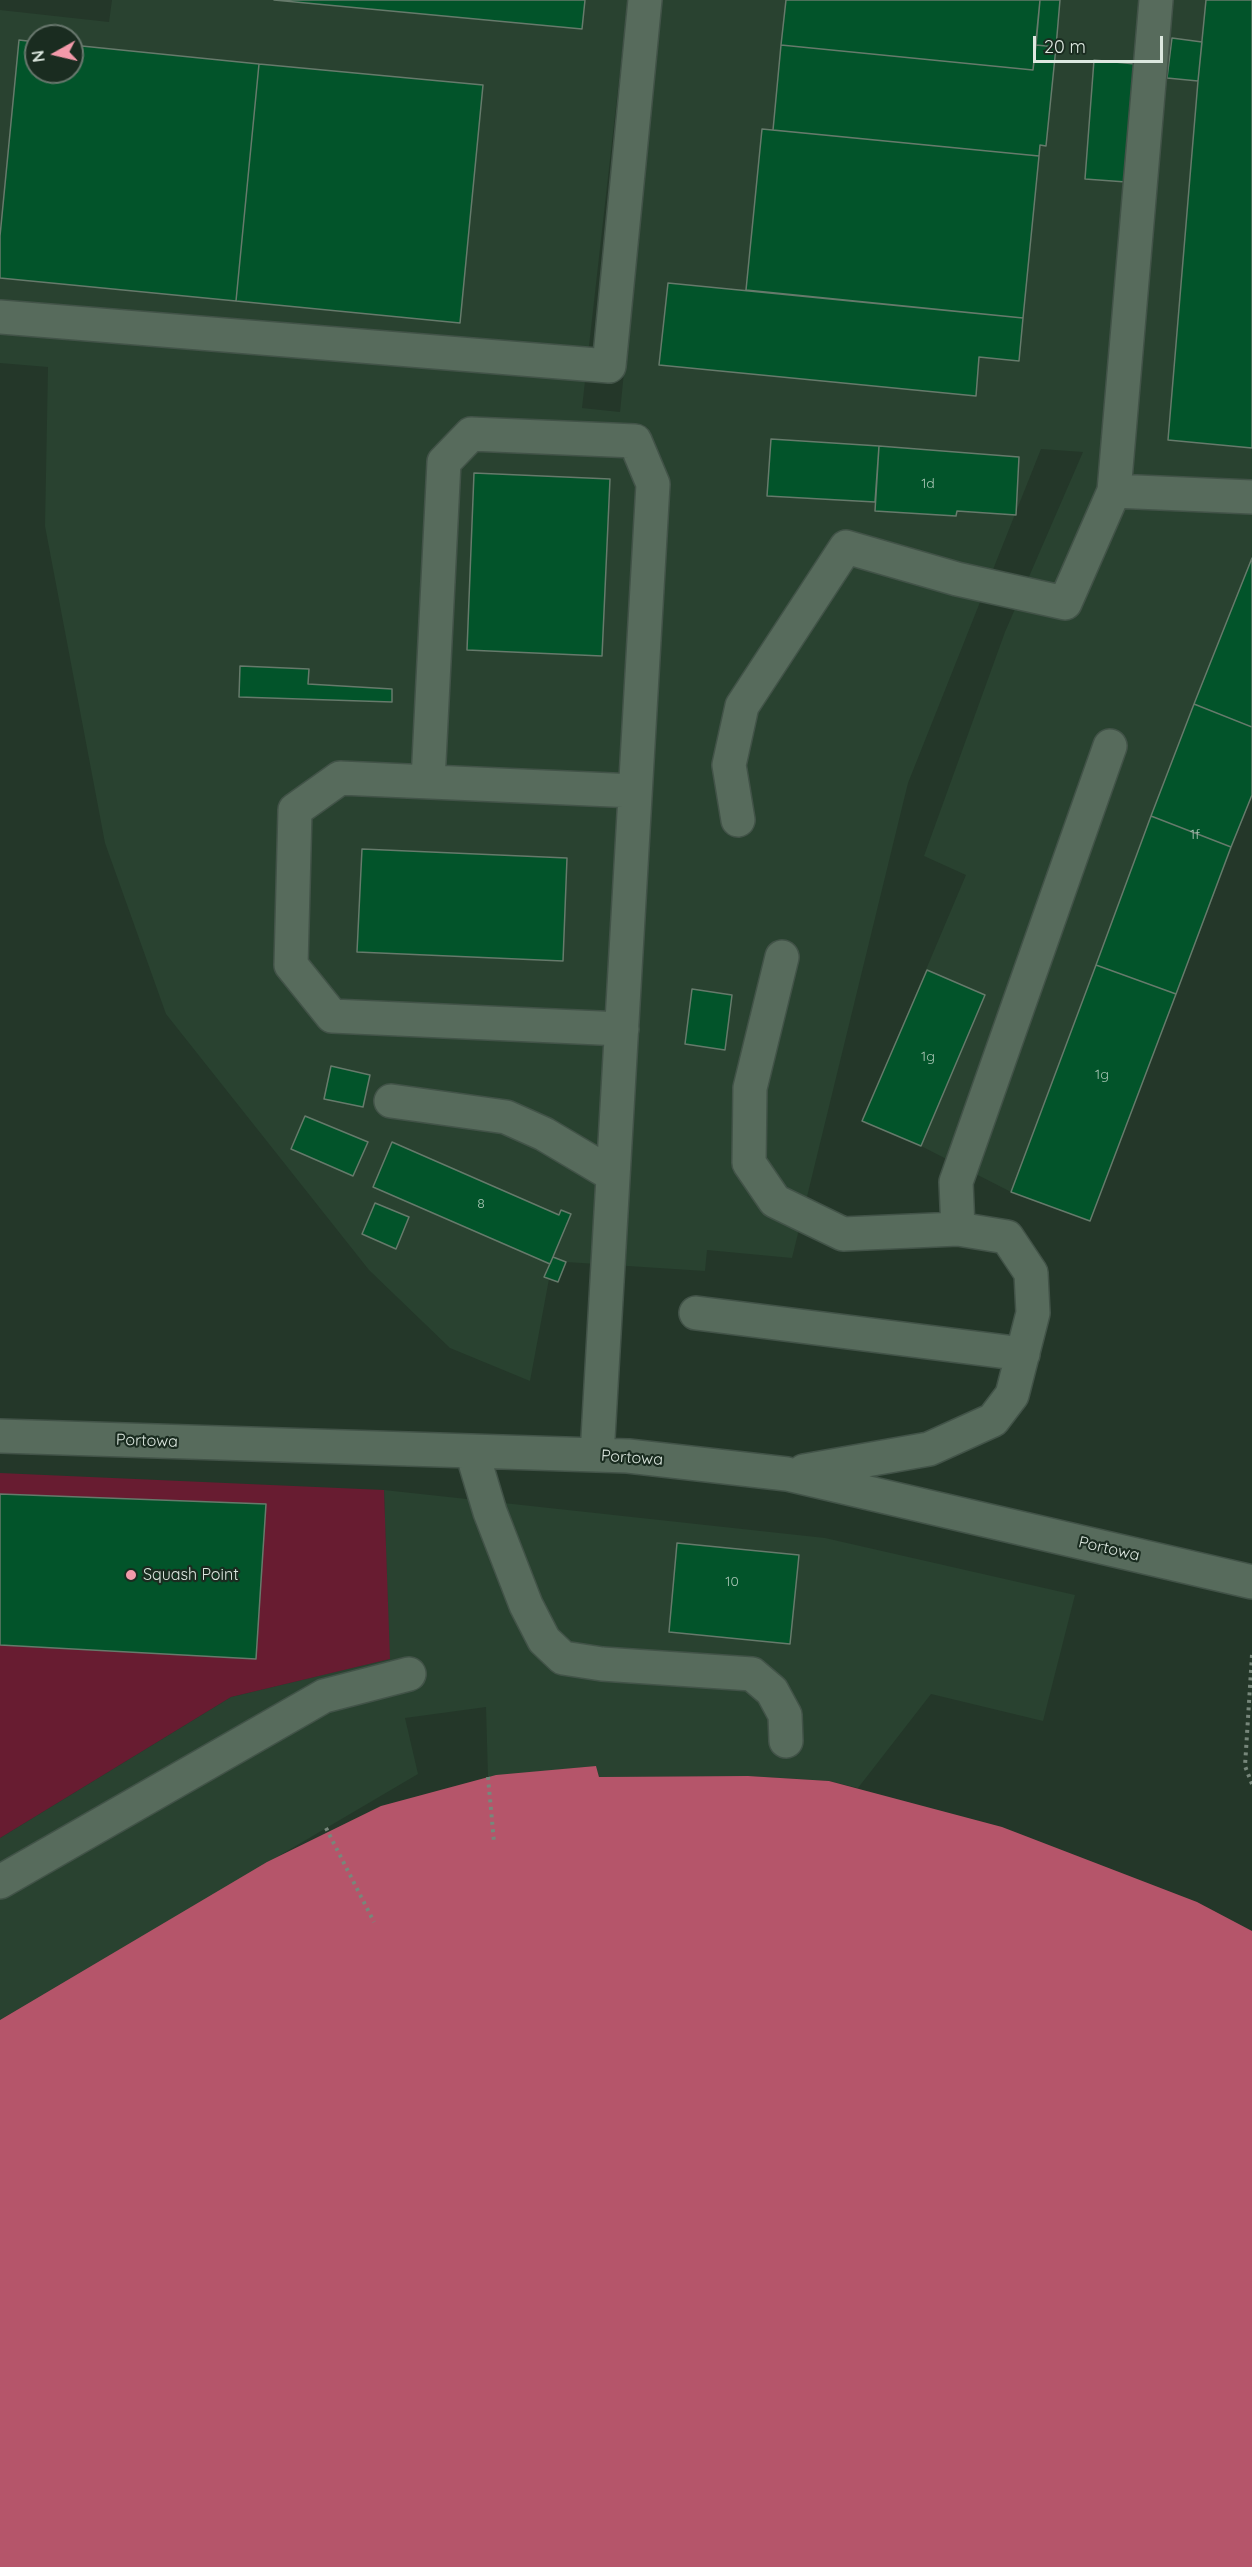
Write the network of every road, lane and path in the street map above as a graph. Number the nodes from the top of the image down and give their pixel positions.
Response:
1 (645, 0) edge
2 (1156, 0) edge
3 (0, 317) edge
4 (1114, 491) junction
5 (1252, 497) edge
6 (1110, 746) dead end
7 (428, 781) junction
8 (635, 791) junction
9 (738, 820) dead end
10 (782, 957) dead end
11 (622, 1029) junction
12 (392, 1101) dead end
13 (613, 1175) junction
14 (958, 1229) junction
15 (696, 1313) dead end
16 (1023, 1354) junction
17 (0, 1436) edge
18 (472, 1452) junction
19 (597, 1455) junction
20 (787, 1474) junction
21 (1252, 1582) edge
22 (1252, 1655) edge
23 (409, 1674) dead end
24 (786, 1741) dead end
25 (488, 1777) dead end
26 (1252, 1784) edge
27 (326, 1828) dead end
28 (494, 1842) dead end
29 (0, 1882) edge
30 (374, 1922) dead end

1 - 3 street
2 - 4 street
4 - 5 street
4 - 9 street
6 - 14 street
7 - 8 street
7 - 8 street
7 - 11 street
8 - 11 street
10 - 14 street
11 - 13 street
12 - 13 street
13 - 19 street
14 - 16 street
15 - 16 street
16 - 20 street
17 - 18 street, Portowa
18 - 19 street, Portowa
18 - 24 street
19 - 20 street, Portowa
20 - 21 street, Portowa
22 - 26 path
23 - 29 street
25 - 28 path
27 - 30 path

